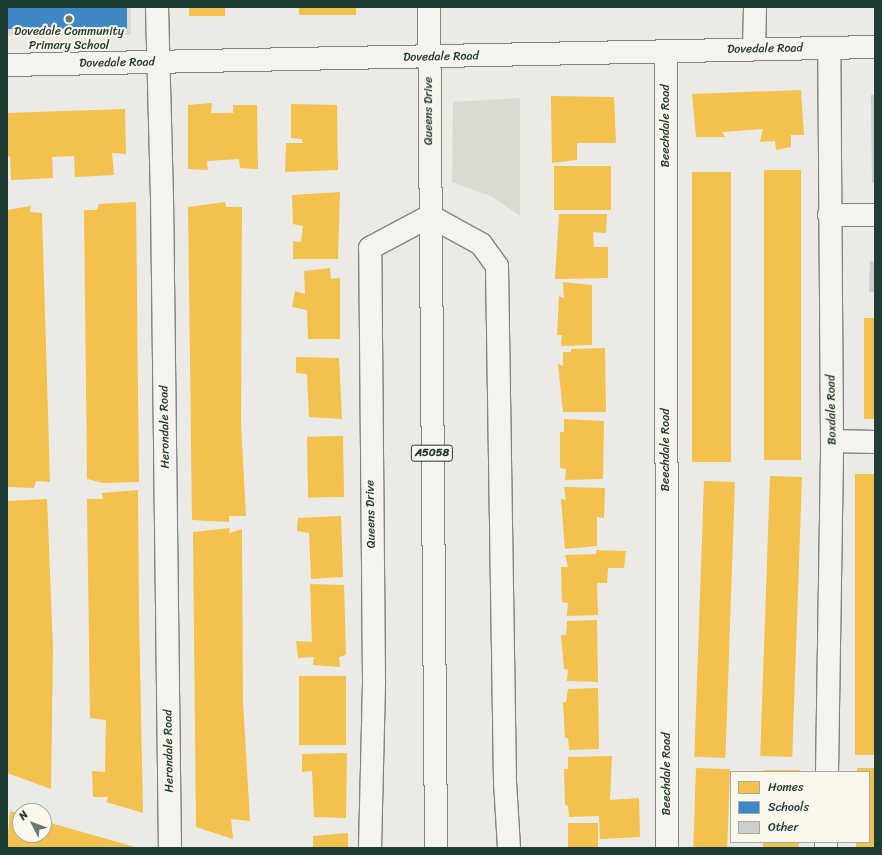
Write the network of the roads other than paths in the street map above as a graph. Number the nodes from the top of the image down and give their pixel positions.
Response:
1 (157, 7) edge
2 (429, 7) edge
3 (755, 7) edge
4 (875, 47) edge
5 (829, 48) junction
6 (754, 49) junction
7 (666, 51) junction
8 (429, 58) junction
9 (157, 62) junction
10 (7, 65) edge
11 (829, 215) junction
12 (875, 215) edge
13 (430, 216) junction
14 (832, 441) junction
15 (875, 442) edge
16 (827, 771) edge
17 (170, 848) edge
18 (370, 848) edge
19 (436, 848) edge
20 (509, 848) edge
21 (667, 848) edge

1 - 9 street, Herondale Road
2 - 8 street, Queens Drive / A5058
3 - 6 street
4 - 5 street, Dovedale Road
5 - 6 street, Dovedale Road
5 - 11 street, Boxdale Road
6 - 7 street, Dovedale Road
7 - 8 street, Dovedale Road
7 - 21 street, Beechdale Road
8 - 9 street, Dovedale Road
8 - 13 street, Queens Drive / A5058
9 - 10 street, Dovedale Road
9 - 17 street, Herondale Road
11 - 12 street
11 - 14 street, Boxdale Road
13 - 18 street, Queens Drive
13 - 19 street, Queens Drive / A5058
13 - 20 street
14 - 15 street
14 - 16 street, Boxdale Road

